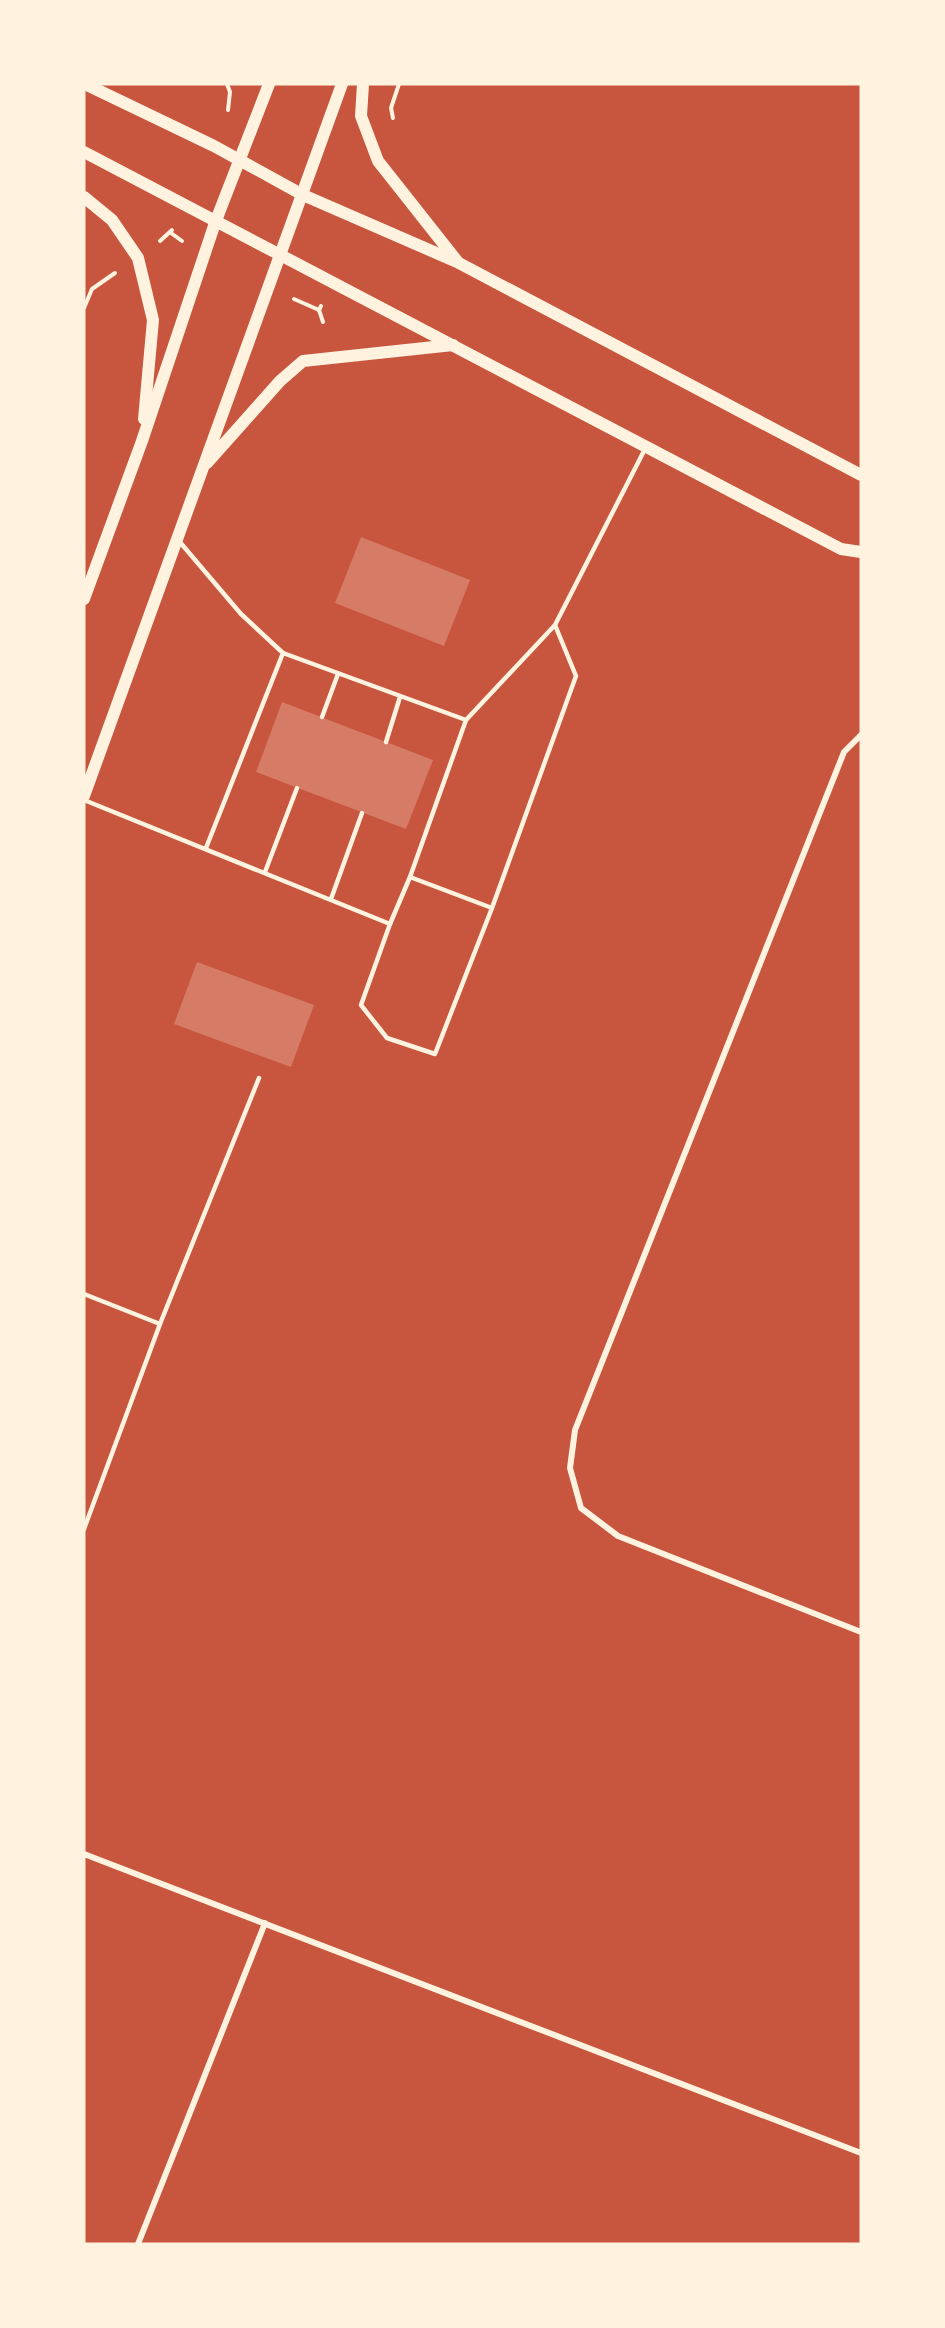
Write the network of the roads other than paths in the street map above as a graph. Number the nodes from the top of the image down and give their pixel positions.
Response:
1 (85, 84) edge
2 (269, 84) edge
3 (342, 84) edge
4 (363, 84) edge
5 (84, 152) edge
6 (239, 160) junction
7 (303, 195) junction
8 (84, 196) edge
9 (215, 223) junction
10 (280, 256) junction
11 (457, 262) junction
12 (454, 345) junction
13 (142, 441) junction
14 (646, 447) junction
15 (203, 468) junction
16 (861, 475) edge
17 (177, 539) junction
18 (861, 552) edge
19 (84, 599) edge
20 (555, 625) junction
21 (283, 653) junction
22 (338, 674) junction
23 (400, 697) junction
24 (322, 717) dead end
25 (466, 720) junction
26 (861, 735) edge
27 (386, 742) dead end
28 (297, 788) dead end
29 (84, 798) edge
30 (362, 813) dead end
31 (206, 848) junction
32 (265, 872) junction
33 (410, 877) junction
34 (331, 899) junction
35 (492, 908) junction
36 (390, 924) junction
37 (260, 1078) dead end
38 (84, 1294) edge
39 (160, 1324) junction
40 (84, 1529) edge
41 (861, 1632) edge
42 (84, 1854) edge
43 (265, 1923) junction
44 (861, 2153) edge
45 (138, 2244) edge

1 - 6 main road
2 - 6 main road
3 - 7 main road
4 - 11 main road
5 - 9 main road
6 - 7 main road
6 - 9 main road
7 - 10 main road
7 - 11 main road
8 - 13 main road
9 - 10 main road
9 - 13 main road
10 - 12 main road
10 - 15 main road
11 - 16 main road
12 - 14 main road
12 - 15 main road
13 - 19 main road
14 - 18 main road
14 - 20 lane
15 - 17 main road
17 - 21 lane
17 - 29 main road
20 - 25 lane
20 - 35 lane
21 - 22 lane
21 - 31 lane
22 - 23 lane
22 - 24 lane
23 - 25 lane
23 - 27 lane
25 - 33 lane
26 - 41 street
28 - 32 lane
29 - 31 lane
30 - 34 lane
31 - 32 lane
32 - 34 lane
33 - 35 lane
33 - 36 lane
34 - 36 lane
35 - 36 lane
37 - 39 lane
38 - 39 lane
39 - 40 lane
42 - 43 street
43 - 44 street
43 - 45 street

